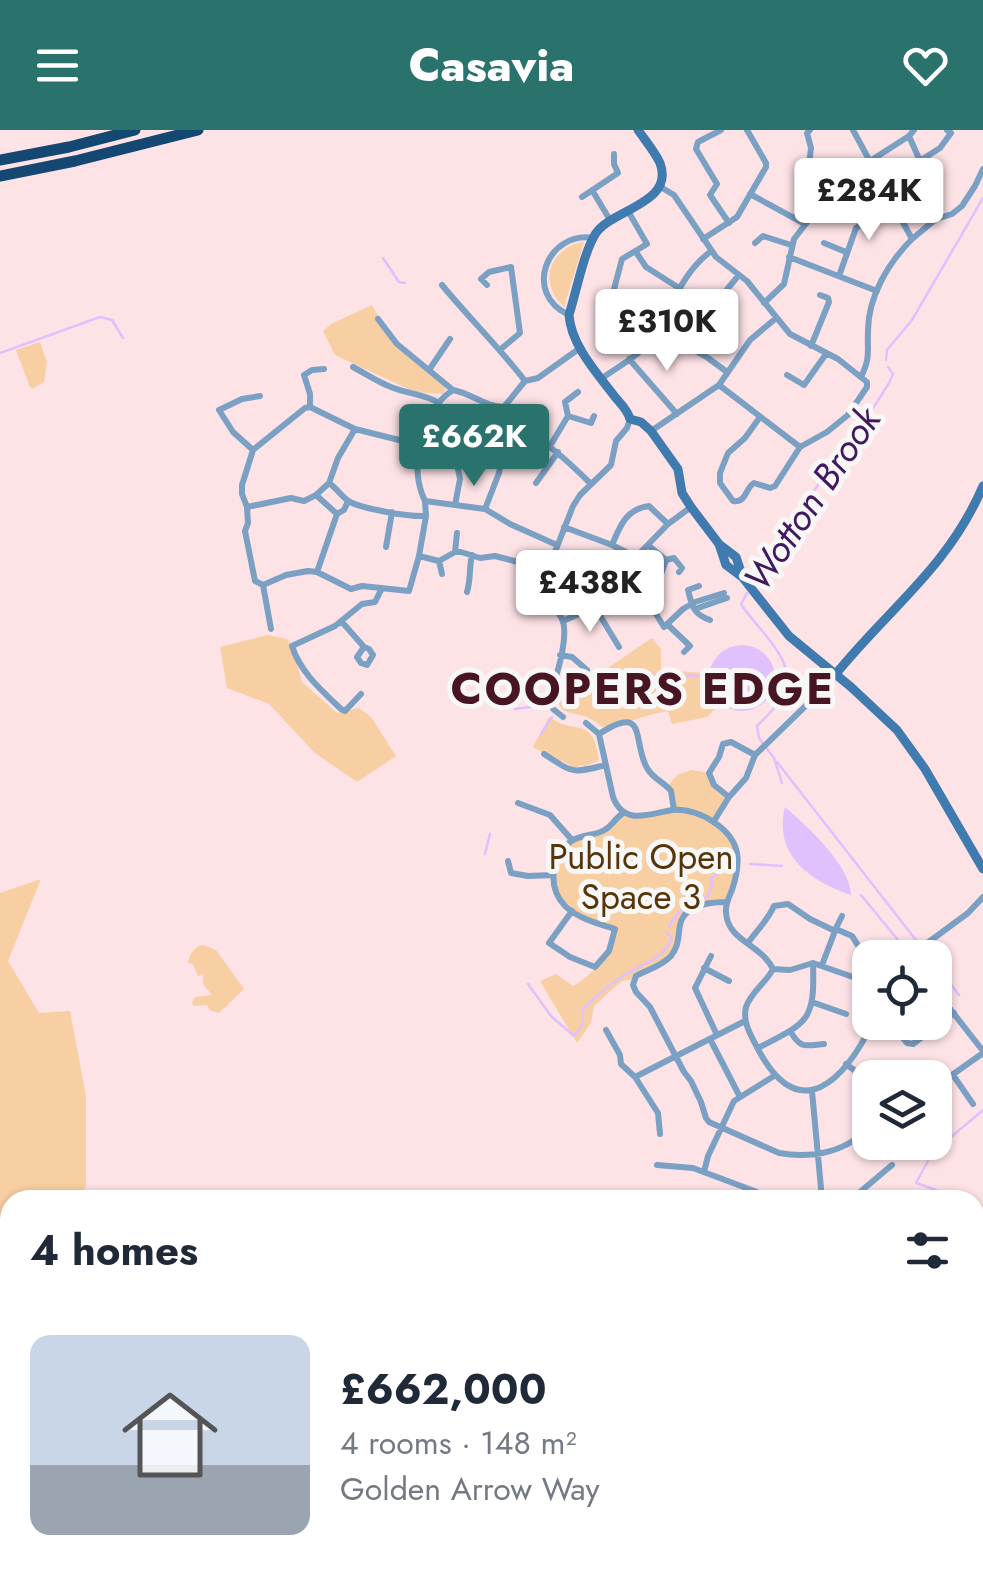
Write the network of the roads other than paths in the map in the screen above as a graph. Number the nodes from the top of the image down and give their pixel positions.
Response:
1 (135, 130) edge
2 (198, 130) edge
3 (638, 130) edge
4 (721, 130) edge
5 (747, 130) edge
6 (810, 130) edge
7 (854, 130) edge
8 (947, 130) edge
9 (911, 133) edge
10 (614, 154) dead end
11 (0, 160) edge
12 (922, 160) junction
13 (869, 161) junction
14 (983, 169) edge
15 (0, 176) edge
16 (818, 176) dead end
17 (918, 177) dead end
18 (660, 186) junction
19 (592, 190) junction
20 (750, 194) junction
21 (582, 196) dead end
22 (892, 205) junction
23 (627, 210) junction
24 (610, 220) junction
25 (728, 223) junction
26 (805, 224) junction
27 (594, 238) junction
28 (702, 239) junction
29 (912, 239) junction
30 (754, 243) dead end
31 (824, 243) dead end
32 (791, 245) junction
33 (711, 251) junction
34 (636, 252) junction
35 (846, 252) junction
36 (789, 257) junction
37 (739, 275) junction
38 (839, 276) junction
39 (442, 285) dead end
40 (487, 285) dead end
41 (679, 288) junction
42 (877, 290) junction
43 (820, 295) dead end
44 (764, 303) junction
45 (569, 315) junction
46 (378, 318) dead end
47 (616, 319) junction
48 (776, 319) junction
49 (655, 332) junction
50 (726, 334) dead end
51 (604, 336) dead end
52 (450, 339) dead end
53 (811, 346) junction
54 (580, 348) junction
55 (501, 350) junction
56 (826, 354) junction
57 (629, 359) junction
58 (353, 367) dead end
59 (324, 369) dead end
60 (429, 370) junction
61 (728, 372) junction
62 (787, 375) dead end
63 (860, 377) junction
64 (601, 379) junction
65 (526, 381) junction
66 (718, 385) junction
67 (453, 390) junction
68 (578, 392) dead end
69 (260, 396) dead end
70 (439, 403) junction
71 (310, 407) junction
72 (504, 407) junction
73 (677, 414) junction
74 (568, 416) junction
75 (760, 417) junction
76 (630, 420) junction
77 (593, 422) dead end
78 (508, 428) junction
79 (355, 429) junction
80 (652, 431) junction
81 (424, 433) junction
82 (418, 444) junction
83 (465, 445) dead end
84 (550, 446) junction
85 (800, 447) junction
86 (254, 450) junction
87 (558, 452) junction
88 (460, 460) dead end
89 (330, 483) junction
90 (536, 484) dead end
91 (591, 484) junction
92 (983, 486) edge
93 (316, 495) junction
94 (425, 500) junction
95 (348, 501) junction
96 (455, 505) junction
97 (247, 507) junction
98 (691, 507) junction
99 (485, 510) junction
100 (392, 512) junction
101 (336, 514) junction
102 (426, 516) junction
103 (668, 524) junction
104 (564, 527) junction
105 (457, 533) dead end
106 (557, 545) junction
107 (612, 545) junction
108 (648, 545) junction
109 (386, 547) dead end
110 (455, 552) junction
111 (472, 555) junction
112 (420, 556) junction
113 (636, 558) junction
114 (439, 560) junction
115 (666, 560) junction
116 (518, 562) dead end
117 (317, 572) junction
118 (679, 572) dead end
119 (442, 574) dead end
120 (664, 575) dead end
121 (626, 580) junction
122 (263, 585) junction
123 (700, 586) dead end
124 (380, 590) junction
125 (467, 592) dead end
126 (726, 596) dead end
127 (594, 604) junction
128 (693, 607) junction
129 (710, 620) dead end
130 (563, 621) junction
131 (342, 622) junction
132 (616, 624) dead end
133 (667, 625) junction
134 (606, 628) junction
135 (271, 629) dead end
136 (364, 646) dead end
137 (618, 647) dead end
138 (684, 652) dead end
139 (560, 656) junction
140 (587, 670) dead end
141 (834, 674) junction
142 (586, 682) dead end
143 (553, 685) junction
144 (361, 694) dead end
145 (562, 717) dead end
146 (586, 723) dead end
147 (599, 734) junction
148 (757, 753) junction
149 (544, 754) dead end
150 (606, 765) junction
151 (528, 796) dead end
152 (729, 797) junction
153 (674, 810) junction
154 (623, 813) junction
155 (714, 822) junction
156 (572, 840) junction
157 (979, 858) edge
158 (508, 862) dead end
159 (983, 869) edge
160 (553, 875) junction
161 (983, 897) edge
162 (727, 902) junction
163 (983, 907) edge
164 (572, 911) junction
165 (968, 913) junction
166 (842, 916) dead end
167 (835, 930) junction
168 (855, 940) edge
169 (931, 940) edge
170 (748, 944) junction
171 (711, 956) dead end
172 (813, 963) junction
173 (822, 965) junction
174 (704, 968) junction
175 (773, 969) junction
176 (852, 976) edge
177 (728, 982) dead end
178 (812, 1002) junction
179 (952, 1011) edge
180 (954, 1013) joint
181 (846, 1014) dead end
182 (745, 1020) junction
183 (606, 1030) dead end
184 (790, 1031) junction
185 (714, 1037) junction
186 (864, 1040) edge
187 (824, 1044) dead end
188 (758, 1048) junction
189 (983, 1052) edge
190 (675, 1056) junction
191 (846, 1064) junction
192 (852, 1068) edge
193 (774, 1076) junction
194 (953, 1076) joint
195 (635, 1077) junction
196 (812, 1091) junction
197 (740, 1097) junction
198 (972, 1104) dead end
199 (721, 1128) junction
200 (660, 1134) dead end
201 (852, 1141) edge
202 (817, 1152) junction
203 (658, 1165) dead end
204 (892, 1166) dead end
205 (704, 1172) junction
206 (752, 1190) edge
207 (815, 1190) edge
208 (863, 1190) edge

1 - 11 highway
2 - 15 highway
3 - 18 street
4 - 25 street
5 - 20 street
6 - 16 street
7 - 13 street
8 - 12 street
9 - 12 street
9 - 13 street
10 - 19 street
12 - 17 street
13 - 22 street
13 - 26 street
14 - 29 street
18 - 23 street
18 - 28 street
19 - 21 street
19 - 24 street
20 - 25 street
20 - 26 street
22 - 29 street
22 - 35 street
23 - 24 street
23 - 34 street
24 - 27 street
25 - 28 street
26 - 32 street
27 - 45 street
27 - 45 street
28 - 33 street
29 - 42 street
30 - 32 street
31 - 35 street
32 - 36 street
33 - 37 street
33 - 41 street
34 - 41 street
34 - 47 street
35 - 38 street
36 - 38 street
36 - 44 street
37 - 44 street
37 - 50 street
38 - 42 street
39 - 55 street
40 - 55 street
41 - 49 street
42 - 63 street
43 - 53 street
44 - 48 street
45 - 54 street
46 - 60 street
47 - 49 street
47 - 51 street
48 - 53 street
48 - 61 street
49 - 57 street
49 - 61 street
52 - 60 street
53 - 56 street
54 - 64 street
54 - 65 street
55 - 65 street
56 - 62 street
56 - 63 street
57 - 64 street
57 - 73 street
58 - 70 street
59 - 71 street
60 - 67 street
61 - 66 street
63 - 85 street
64 - 76 street
65 - 72 street
66 - 73 street
66 - 75 street
67 - 70 street
67 - 72 street
68 - 74 street
69 - 86 street
70 - 81 street
71 - 79 street
71 - 86 street
72 - 78 street
73 - 80 street
74 - 77 street
74 - 84 street
75 - 85 street
75 - 85 street
76 - 80 street
76 - 91 street
78 - 84 street
78 - 99 street
79 - 82 street
79 - 89 street
80 - 98 street
81 - 82 street
81 - 83 street
82 - 94 street
84 - 87 street
86 - 97 street
87 - 90 street
87 - 91 street
88 - 96 street
89 - 93 street
89 - 95 street
91 - 104 street
92 - 141 street
93 - 97 street
93 - 101 street
94 - 96 street
94 - 102 street
95 - 100 street
95 - 101 street
96 - 99 street
97 - 122 street
98 - 103 street
98 - 141 street
99 - 106 street
100 - 102 street
100 - 109 street
101 - 117 street
102 - 112 street
103 - 107 street
103 - 108 street
104 - 106 street
104 - 107 street
105 - 110 street
106 - 130 street
107 - 113 street
108 - 113 street
108 - 115 street
110 - 111 street
110 - 114 street
111 - 116 street
111 - 125 street
112 - 114 street
112 - 124 street
113 - 121 street
114 - 119 street
115 - 118 street
115 - 120 street
117 - 122 street
117 - 124 street
121 - 127 street
121 - 133 street
122 - 135 street
123 - 128 street
124 - 131 street
126 - 128 street
127 - 130 street
127 - 134 street
128 - 129 street
128 - 133 street
130 - 139 street
131 - 136 street
131 - 144 street
132 - 134 street
133 - 138 street
134 - 137 street
139 - 140 street
139 - 143 street
141 - 148 street
141 - 157 street
142 - 143 street
143 - 145 street
146 - 147 street
147 - 150 street
147 - 153 street
148 - 152 street
148 - 152 street
149 - 150 street
150 - 154 street
151 - 156 street
152 - 155 street
153 - 154 street
153 - 155 street
154 - 156 street
155 - 162 street
156 - 160 street
157 - 159 street
158 - 160 street
160 - 164 street
161 - 165 street
162 - 170 street
162 - 190 street
163 - 165 street
164 - 164 street
165 - 169 street
166 - 167 street
167 - 168 street
167 - 170 street
167 - 173 street
170 - 175 street
171 - 174 street
172 - 173 street
172 - 175 street
172 - 178 street
173 - 176 street
174 - 177 street
174 - 185 street
175 - 182 street
178 - 181 street
178 - 184 street
179 - 180 street
180 - 189 street
182 - 185 street
182 - 188 street
183 - 195 street
184 - 187 street
184 - 188 street
185 - 190 street
185 - 197 street
186 - 191 street
188 - 193 street
189 - 194 street
190 - 195 street
190 - 199 street
191 - 192 street
191 - 196 street
193 - 196 street
193 - 197 street
194 - 198 street
195 - 200 street
196 - 202 street
197 - 199 street
199 - 202 street
199 - 205 street
201 - 202 street
202 - 207 street
203 - 205 street
204 - 208 street
205 - 206 street

